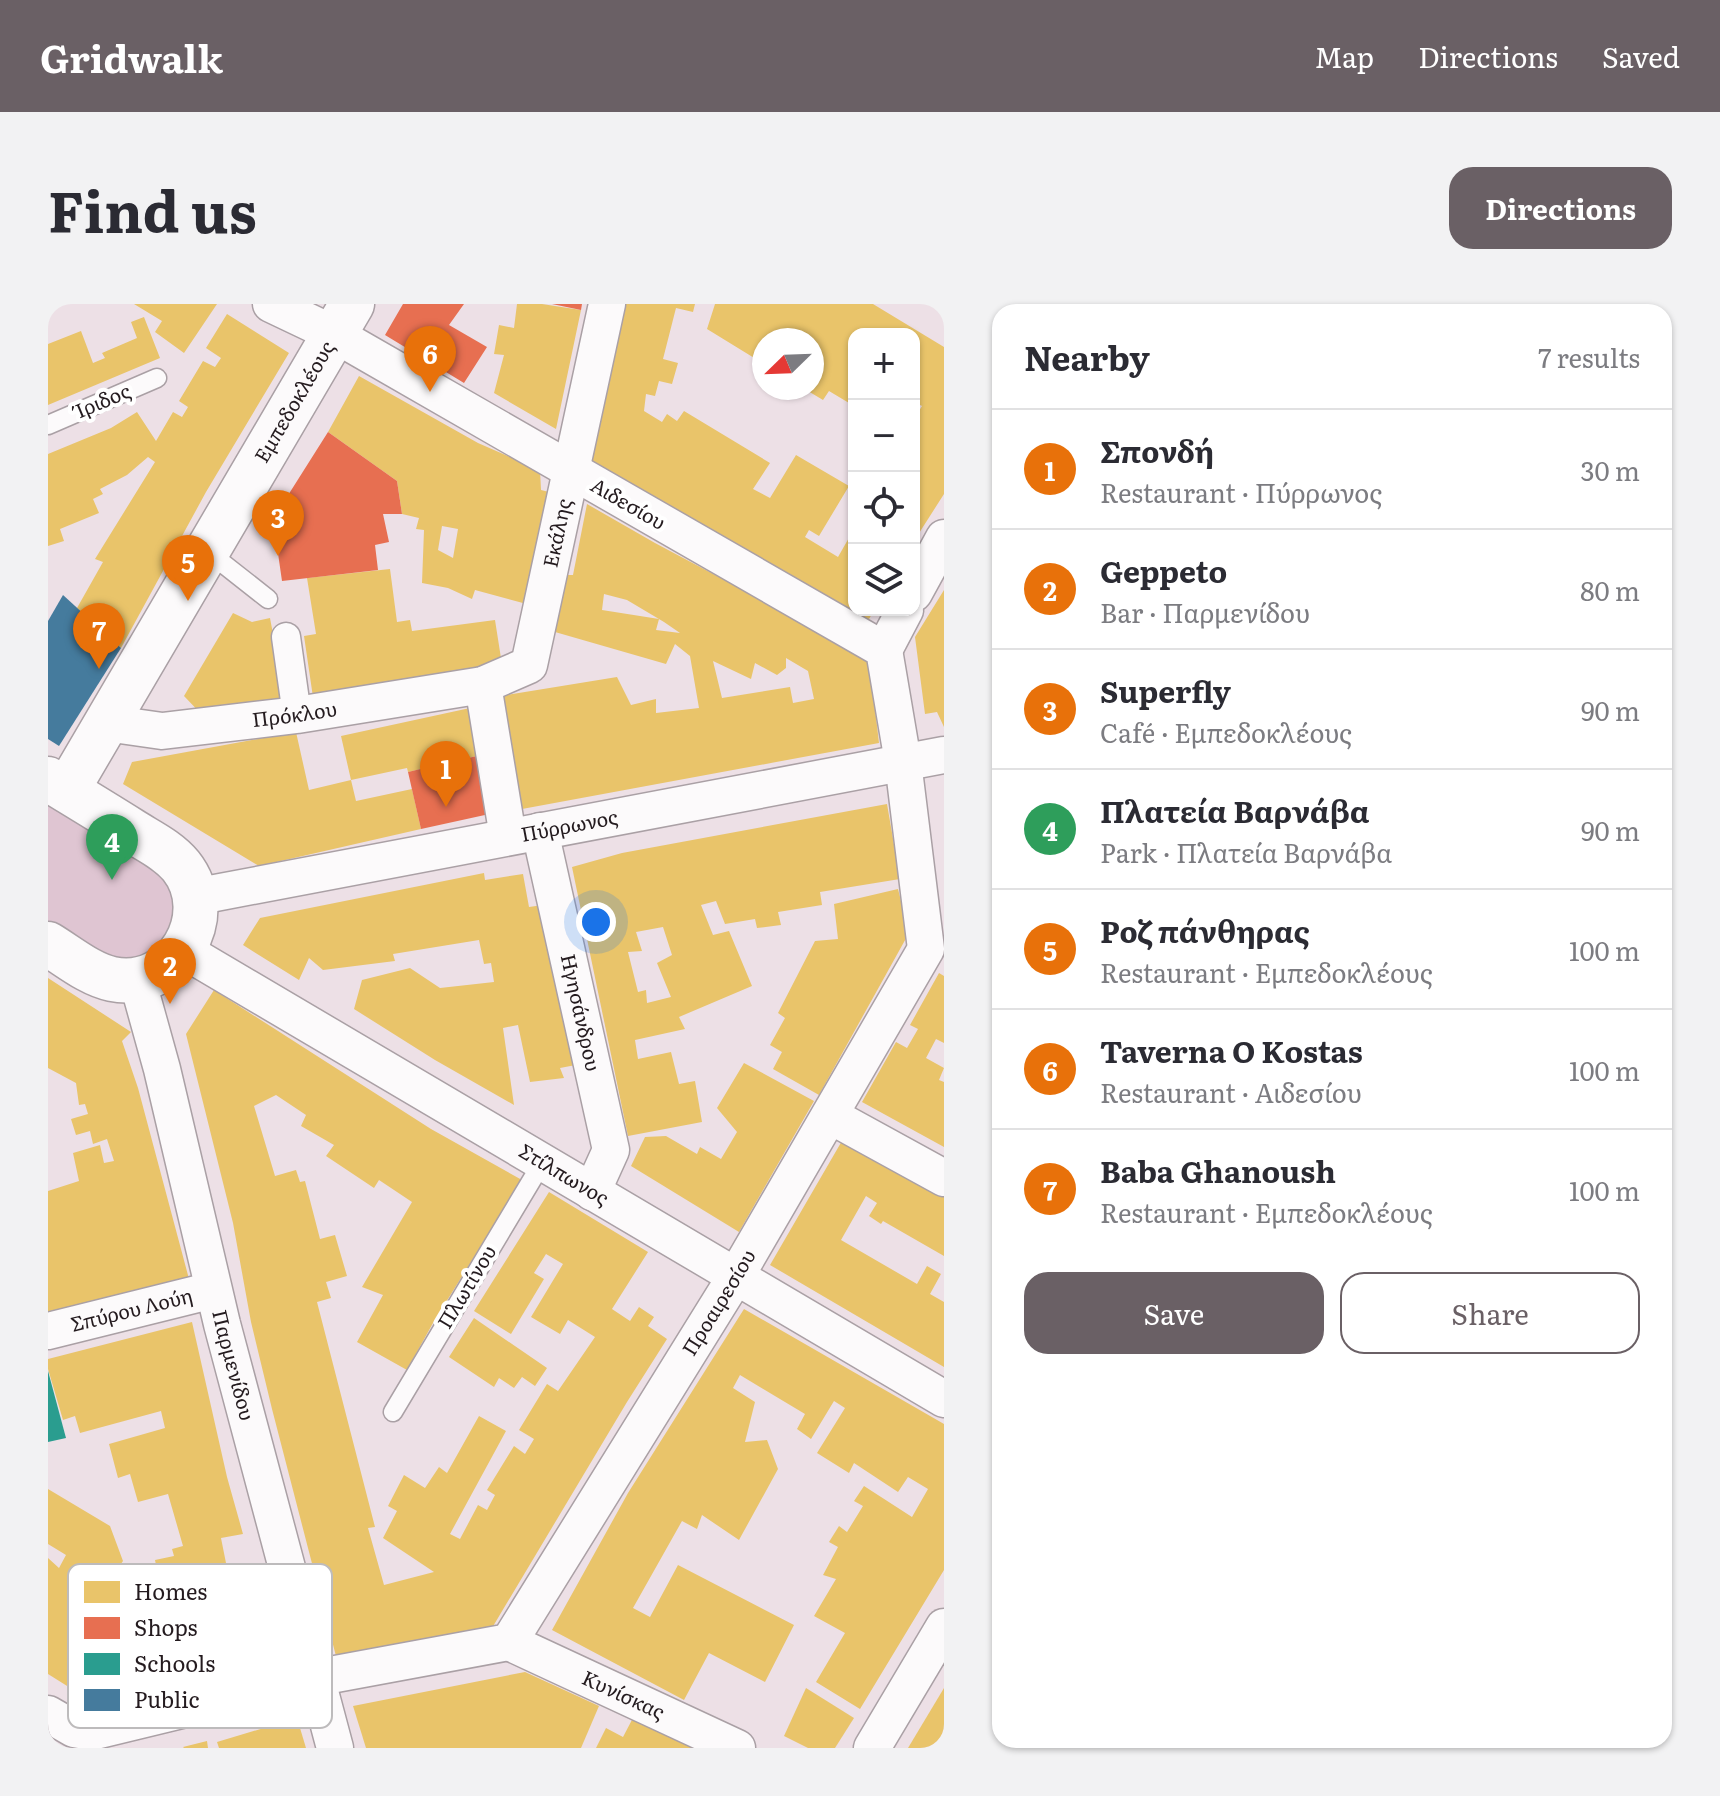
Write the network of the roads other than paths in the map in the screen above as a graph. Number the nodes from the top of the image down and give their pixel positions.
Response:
1 (271, 304) edge
2 (607, 304) edge
3 (343, 319) edge
4 (157, 378) dead end
5 (48, 425) edge
6 (571, 472) junction
7 (944, 538) edge
8 (207, 551) junction
9 (920, 582) edge
10 (268, 599) dead end
11 (902, 616) edge
12 (286, 637) dead end
13 (884, 650) junction
14 (483, 685) junction
15 (297, 715) junction
16 (106, 723) junction
17 (944, 755) edge
18 (903, 762) junction
19 (57, 785) edge
20 (524, 834) junction
21 (194, 897) junction
22 (48, 944) edge
23 (183, 950) junction
24 (935, 954) edge
25 (137, 979) junction
26 (831, 1116) junction
27 (542, 1163) junction
28 (944, 1178) edge
29 (592, 1192) junction
30 (736, 1276) junction
31 (213, 1290) junction
32 (48, 1331) edge
33 (944, 1399) edge
34 (393, 1412) dead end
35 (284, 1564) edge
36 (944, 1627) edge
37 (509, 1642) junction
38 (332, 1675) edge
39 (108, 1728) edge
40 (329, 1728) edge
41 (62, 1730) edge
42 (335, 1748) edge
43 (737, 1748) edge
44 (872, 1748) edge

1 - 3 street, Αιδεσίου
2 - 6 street, Εκάλης
3 - 6 street, Αιδεσίου
3 - 8 street, Εμπεδοκλέους
4 - 5 lane, Ίριδος
6 - 13 street, Αιδεσίου
6 - 14 street, Εκάλης
7 - 9 street
8 - 10 lane
8 - 16 street, Εμπεδοκλέους
11 - 13 street
12 - 15 street
13 - 18 street
14 - 15 street, Πρόκλου
14 - 20 street, Ηγησάνδρου
15 - 16 street, Πρόκλου
16 - 19 street, Εμπεδοκλέους
17 - 18 street, Πύρρωνος
18 - 20 street, Πύρρωνος
18 - 24 street, Προαιρεσίου
19 - 21 street
20 - 21 street, Πύρρωνος
20 - 29 street, Ηγησάνδρου
21 - 23 street
22 - 25 street
23 - 25 street
23 - 27 street, Στίλπωνος
24 - 26 street, Προαιρεσίου
25 - 31 street, Παρμενίδου
26 - 28 street
26 - 30 street, Προαιρεσίου
27 - 29 street, Στίλπωνος
27 - 34 lane, Πλωτίνου
29 - 30 street, Στίλπωνος
30 - 33 street, Στίλπωνος
30 - 37 street, Προαιρεσίου
31 - 32 street, Σπύρου Λούη
31 - 35 street, Παρμενίδου
36 - 44 street
37 - 38 street
37 - 43 street, Κυνίσκας
39 - 41 street
40 - 42 street, Παρμενίδου

